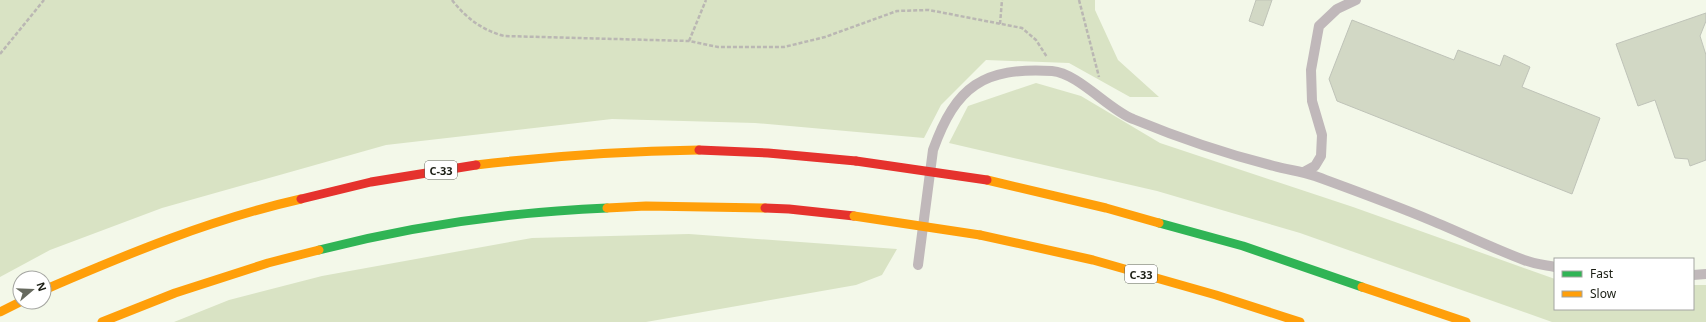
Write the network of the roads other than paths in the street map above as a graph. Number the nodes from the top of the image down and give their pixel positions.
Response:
1 (1356, 0) edge
2 (1304, 172) junction
3 (918, 265) dead end
4 (1554, 267) edge
5 (1706, 274) edge
6 (1694, 275) edge
7 (52, 286) edge
8 (12, 306) edge
9 (0, 312) edge
10 (102, 322) edge
11 (1300, 322) edge
12 (1466, 322) edge

1 - 2 lane
2 - 3 lane
2 - 4 lane
5 - 6 lane
7 - 12 highway, C-33, bridge
8 - 9 highway
10 - 11 highway, C-33, bridge

